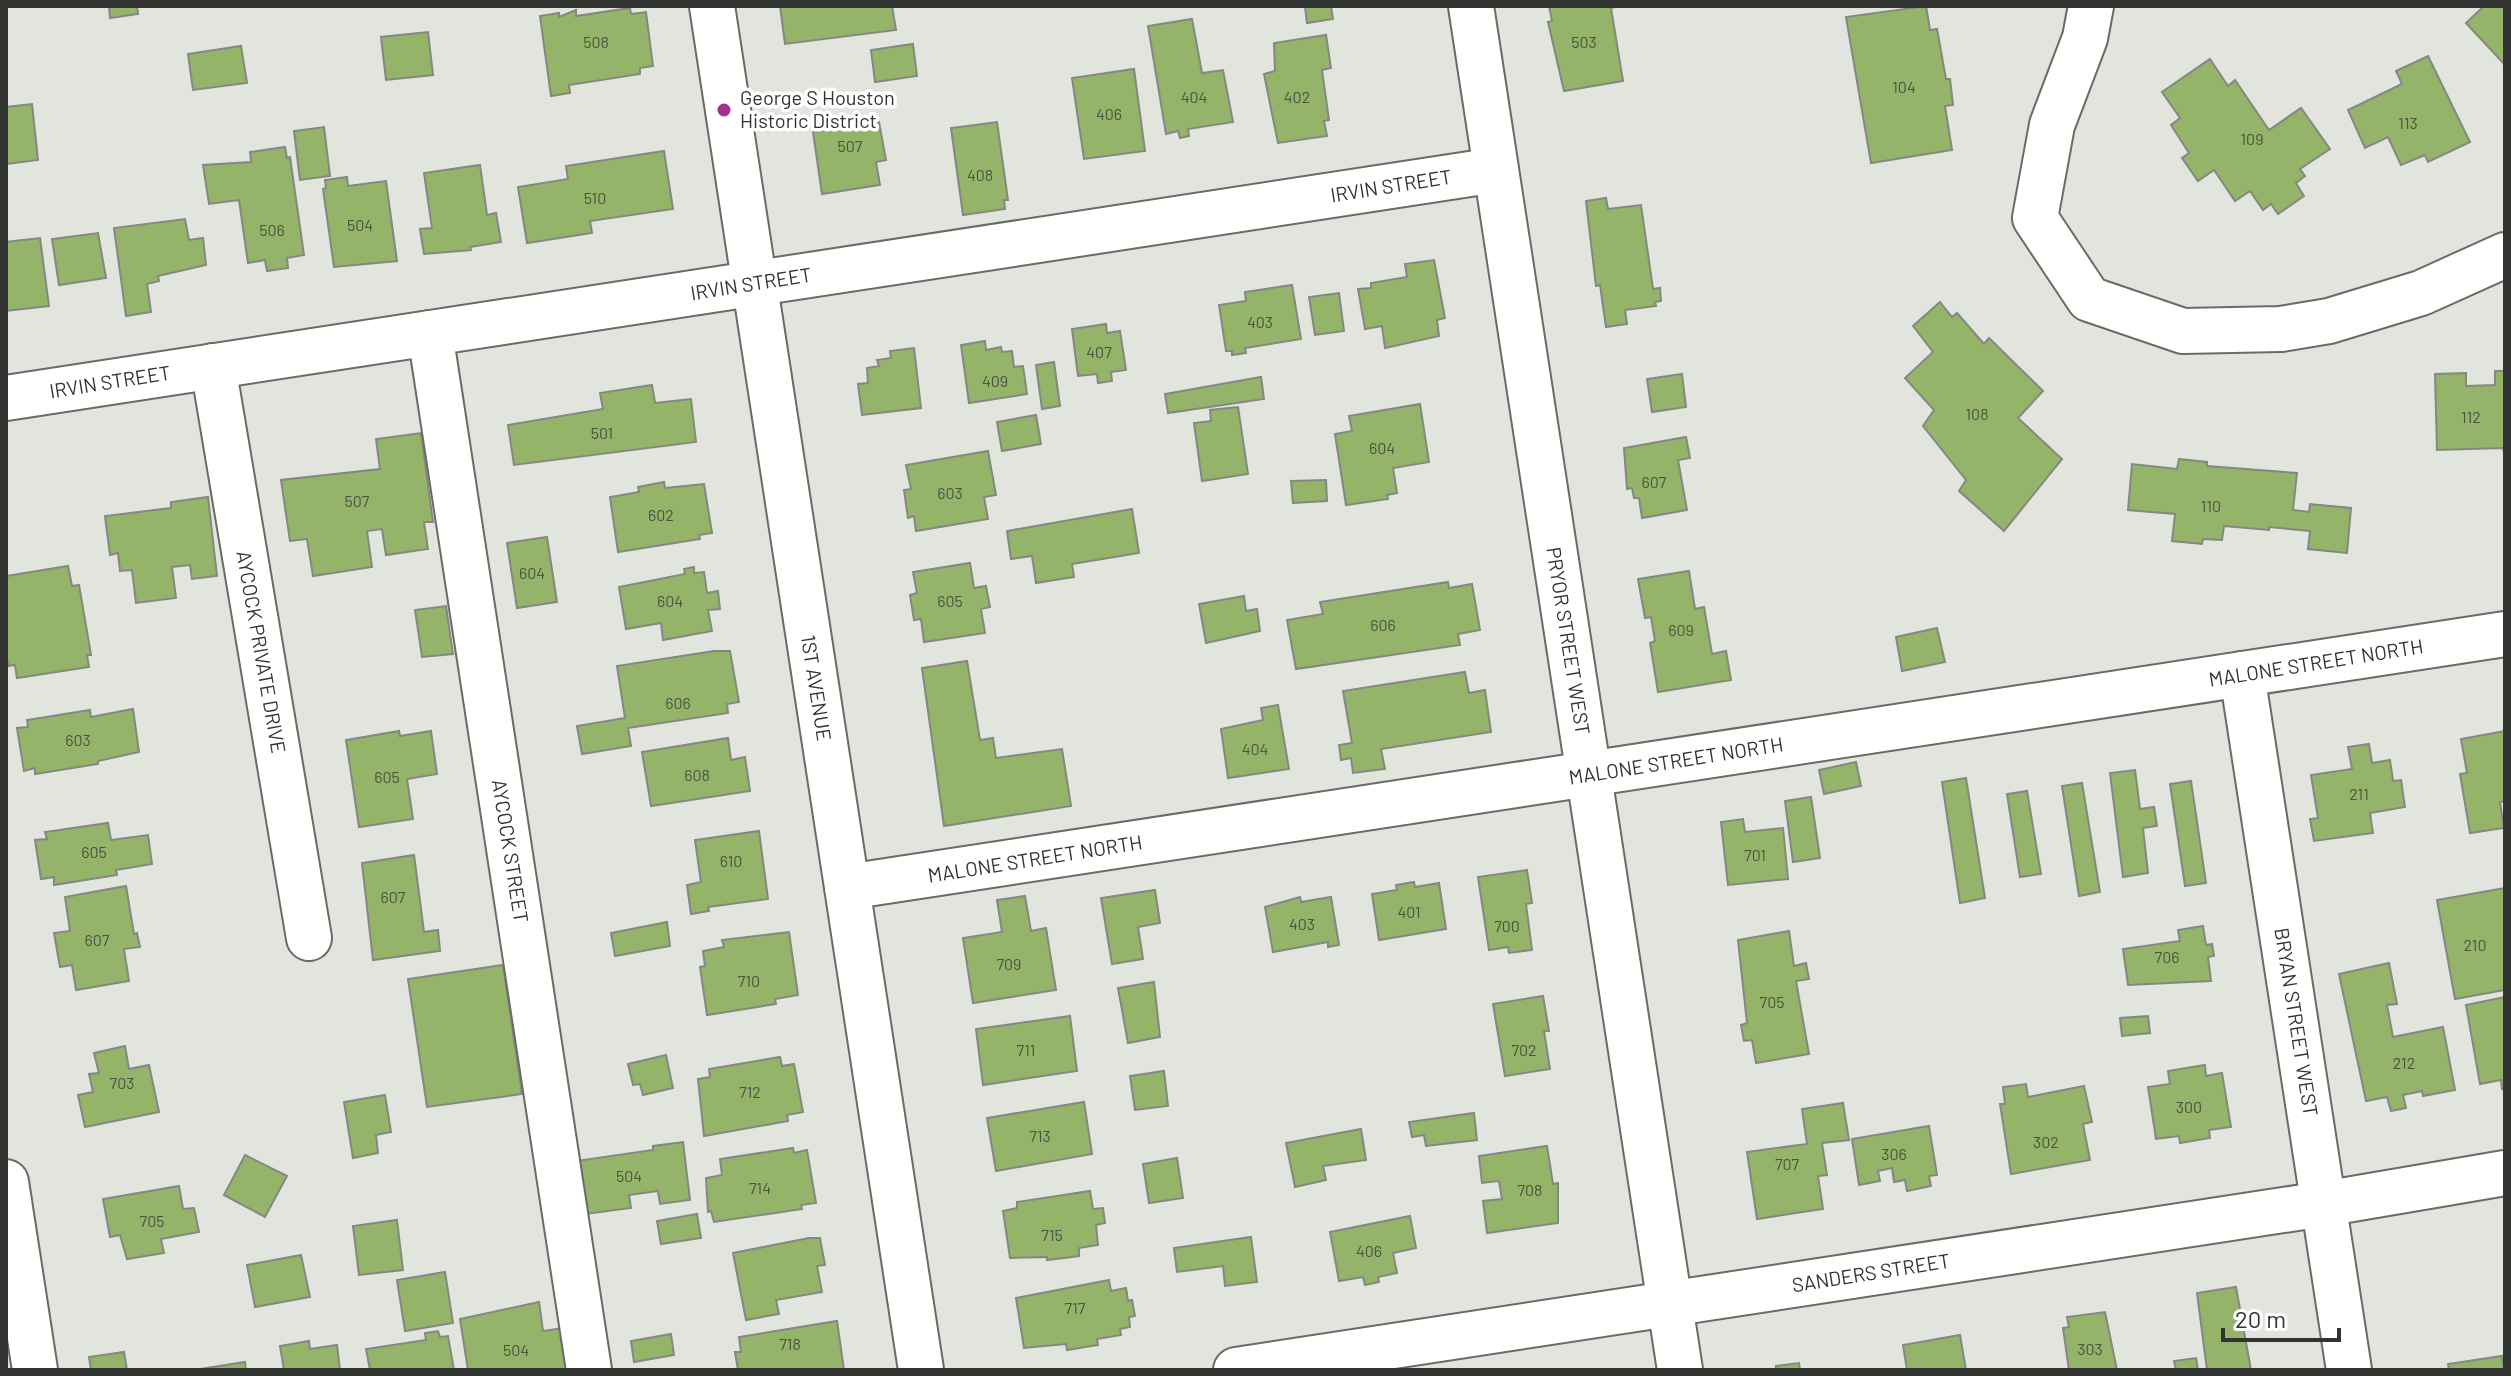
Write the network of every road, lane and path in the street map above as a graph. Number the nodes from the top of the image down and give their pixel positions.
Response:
1 (712, 6) edge
2 (1471, 6) edge
3 (2091, 6) edge
4 (1496, 170) junction
5 (2505, 255) edge
6 (754, 283) junction
7 (430, 333) junction
8 (213, 366) junction
9 (6, 398) edge
10 (2505, 634) edge
11 (2242, 674) junction
12 (1589, 774) junction
13 (847, 887) junction
14 (309, 938) dead end
15 (2505, 1173) edge
16 (6, 1182) edge
17 (2323, 1204) junction
18 (1670, 1304) junction
19 (35, 1370) edge
20 (589, 1370) edge
21 (921, 1370) edge
22 (1236, 1370) edge
23 (1680, 1370) edge
24 (2349, 1370) edge

1 - 6 street, 1ST AVENUE
2 - 4 street, PRYOR STREET WEST
3 - 5 street
4 - 6 street, IRVIN STREET
4 - 12 street, PRYOR STREET WEST
6 - 7 street, IRVIN STREET
6 - 13 street, 1ST AVENUE
7 - 8 street, IRVIN STREET
7 - 20 street, AYCOCK STREET
8 - 9 street, IRVIN STREET
8 - 14 street, AYCOCK PRIVATE DRIVE
10 - 11 street, MALONE STREET NORTH
11 - 12 street, MALONE STREET NORTH
11 - 17 street, BRYAN STREET WEST
12 - 13 street, MALONE STREET NORTH
12 - 18 street, PRYOR STREET WEST
13 - 21 street, 1ST AVENUE
15 - 17 street, SANDERS STREET
16 - 19 street
17 - 18 street, SANDERS STREET
17 - 24 street, BRYAN STREET WEST
18 - 22 street, SANDERS STREET
18 - 23 street, PRYOR STREET WEST

